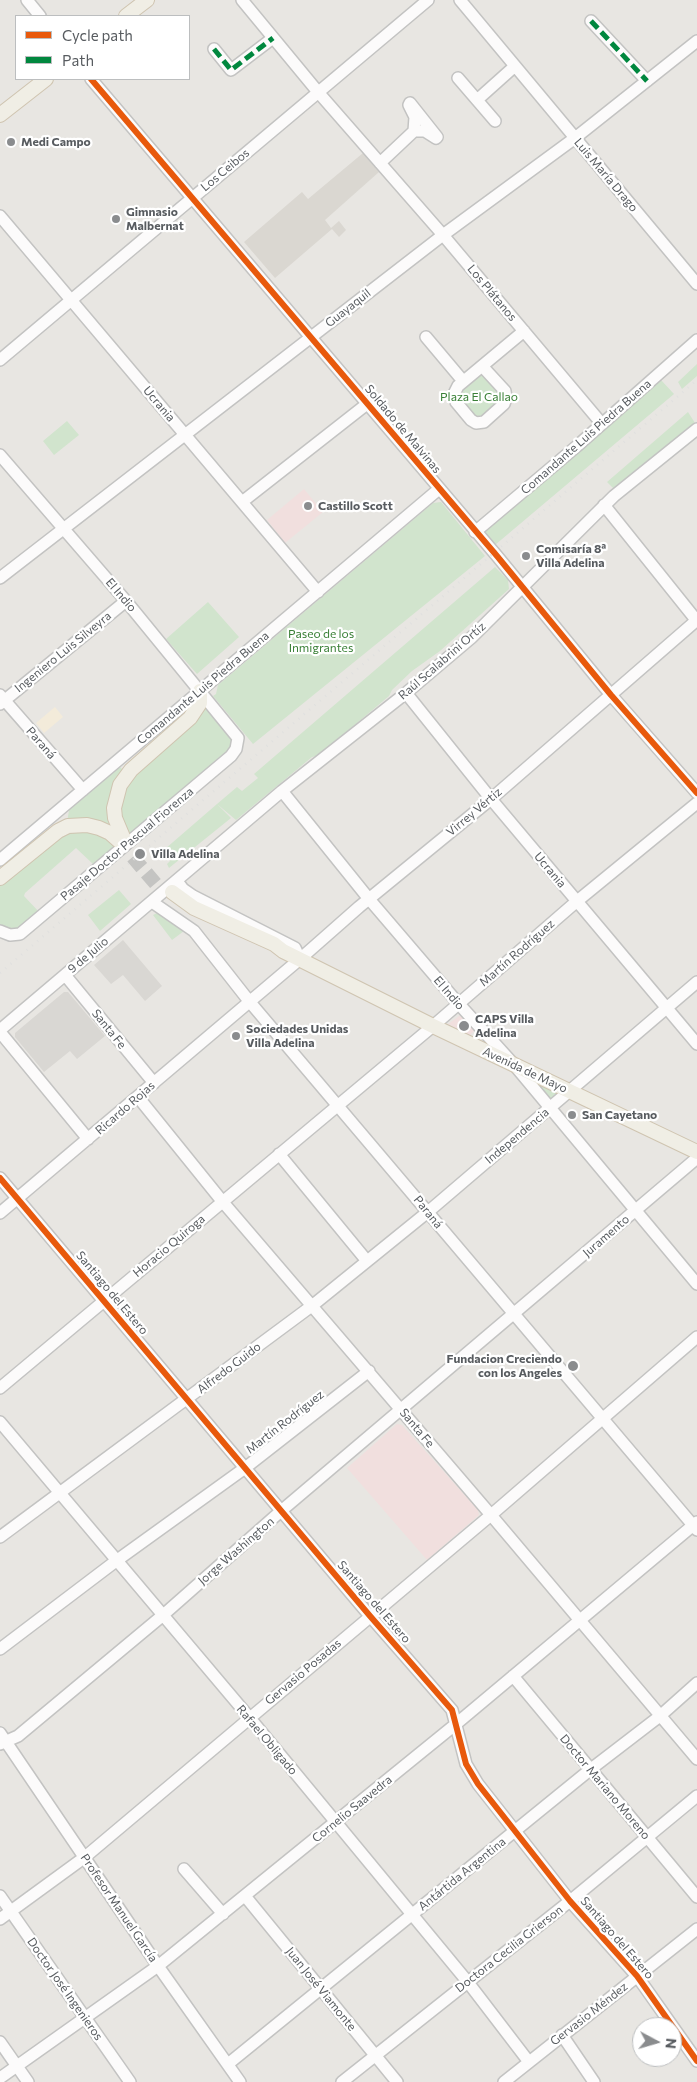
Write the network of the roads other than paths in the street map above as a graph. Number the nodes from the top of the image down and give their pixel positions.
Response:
1 (27, 0) edge
2 (147, 0) edge
3 (242, 0) edge
4 (428, 0) edge
5 (460, 0) edge
6 (39, 15) edge
7 (127, 15) edge
8 (591, 21) dead end
9 (273, 38) junction
10 (697, 41) edge
11 (214, 50) dead end
12 (515, 66) junction
13 (458, 78) dead end
14 (45, 80) edge
15 (92, 80) edge
16 (647, 81) junction
17 (318, 92) junction
18 (477, 100) junction
19 (0, 115) edge
20 (495, 121) dead end
21 (414, 131) dead end
22 (575, 138) junction
23 (380, 163) junction
24 (193, 198) junction
25 (0, 216) edge
26 (443, 235) junction
27 (697, 284) edge
28 (71, 300) junction
29 (524, 331) junction
30 (310, 337) junction
31 (426, 337) dead end
32 (697, 340) edge
33 (0, 360) edge
34 (482, 366) junction
35 (463, 381) junction
36 (367, 404) junction
37 (602, 424) junction
38 (697, 430) edge
39 (185, 434) junction
40 (0, 455) edge
41 (439, 490) junction
42 (242, 502) junction
43 (604, 505) junction
44 (62, 529) junction
45 (474, 532) junction
46 (0, 578) edge
47 (522, 587) junction
48 (318, 592) junction
49 (126, 600) junction
50 (697, 621) edge
51 (200, 691) junction
52 (406, 693) junction
53 (611, 695) junction
54 (1, 700) edge
55 (238, 738) joint
56 (83, 790) junction
57 (282, 791) junction
58 (697, 794) edge
59 (491, 799) junction
60 (697, 803) edge
61 (0, 860) edge
62 (0, 878) edge
63 (172, 890) junction
64 (369, 898) junction
65 (152, 902) junction
66 (576, 902) junction
67 (2, 932) edge
68 (300, 959) junction
69 (65, 975) junction
70 (697, 982) edge
71 (249, 1001) junction
72 (458, 1003) junction
73 (666, 1009) junction
74 (433, 1026) junction
75 (0, 1031) edge
76 (697, 1044) edge
77 (516, 1067) junction
78 (154, 1083) junction
79 (570, 1091) junction
80 (138, 1097) junction
81 (338, 1105) junction
82 (549, 1108) junction
83 (88, 1139) junction
84 (697, 1152) edge
85 (279, 1154) junction
86 (697, 1158) edge
87 (0, 1178) edge
88 (17, 1198) junction
89 (222, 1201) junction
90 (428, 1211) junction
91 (635, 1211) junction
92 (0, 1213) edge
93 (367, 1261) junction
94 (697, 1284) edge
95 (103, 1300) junction
96 (313, 1306) junction
97 (515, 1314) junction
98 (697, 1337) edge
99 (369, 1371) junction
100 (0, 1388) edge
101 (187, 1399) junction
102 (401, 1410) junction
103 (602, 1418) junction
104 (0, 1422) edge
105 (245, 1468) junction
106 (59, 1493) junction
107 (281, 1511) junction
108 (491, 1515) junction
109 (696, 1526) edge
110 (0, 1537) edge
111 (116, 1561) junction
112 (162, 1616) junction
113 (370, 1616) junction
114 (579, 1621) junction
115 (0, 1649) edge
116 (513, 1676) junction
117 (697, 1683) edge
118 (660, 1716) junction
119 (249, 1717) junction
120 (456, 1724) junction
121 (2, 1740) edge
122 (697, 1759) edge
123 (591, 1769) junction
124 (697, 1796) edge
125 (336, 1822) junction
126 (515, 1831) junction
127 (647, 1837) junction
128 (85, 1857) junction
129 (184, 1868) dead end
130 (0, 1896) edge
131 (245, 1896) junction
132 (697, 1897) edge
133 (570, 1901) junction
134 (11, 1912) junction
135 (223, 1914) junction
136 (412, 1915) junction
137 (0, 1919) edge
138 (697, 1929) edge
139 (158, 1966) junction
140 (637, 1976) junction
141 (467, 1981) junction
142 (321, 1988) junction
143 (85, 2018) junction
144 (562, 2036) junction
145 (0, 2042) edge
146 (376, 2055) junction
147 (697, 2061) edge
148 (529, 2062) junction
149 (228, 2064) junction
150 (17, 2066) junction
151 (0, 2078) edge
152 (28, 2082) edge
153 (130, 2082) edge
154 (239, 2082) edge
155 (342, 2082) edge
156 (397, 2082) edge
157 (504, 2082) edge
158 (594, 2082) edge

1 - 6 street
2 - 7 main road
3 - 9 street, Los Plátanos
4 - 17 street, Los Ceibos
5 - 12 street, Luis María Drago
8 - 16 street
9 - 11 street
9 - 17 street, Los Plátanos
10 - 16 street, Guayaquil
12 - 18 street
12 - 22 street, Luis María Drago
13 - 18 street
14 - 19 main road
15 - 24 street, Soldado de Malvinas
16 - 22 street, Guayaquil
17 - 23 street, Los Plátanos
17 - 24 street, Los Ceibos
18 - 20 street
21 - 23 street
22 - 26 street, Guayaquil
22 - 27 street, Luis María Drago
23 - 26 street, Los Plátanos
24 - 28 street, Los Ceibos
24 - 30 street, Soldado de Malvinas
25 - 28 street, Ucrania
26 - 29 street, Los Plátanos
26 - 30 street, Guayaquil
28 - 33 street, Los Ceibos
28 - 39 street, Ucrania
29 - 34 street
29 - 37 street, Los Plátanos
30 - 36 street, Soldado de Malvinas
30 - 39 street, Guayaquil
31 - 35 street
32 - 37 street, Comandante Luis Piedra Buena
34 - 35 street
34 - 35 street
36 - 41 street, Soldado de Malvinas
36 - 42 street
37 - 45 street, Comandante Luis Piedra Buena
38 - 43 street, Raúl Scalabrini Ortíz
39 - 42 street, Ucrania
39 - 44 street, Guayaquil
40 - 44 street, El Indio
41 - 45 street, Soldado de Malvinas
41 - 48 street, Comandante Luis Piedra Buena
42 - 48 street, Ucrania
43 - 47 street, Raúl Scalabrini Ortíz
43 - 50 street
44 - 46 street, Guayaquil
44 - 49 street, El Indio
45 - 47 street, Soldado de Malvinas
47 - 52 street, Raúl Scalabrini Ortíz
47 - 53 street, Soldado de Malvinas
48 - 51 street, Comandante Luis Piedra Buena
49 - 51 street, El Indio
49 - 54 street, Ingeniero Luis Silveyra
50 - 53 street, Virrey Vértiz
51 - 55 street, El Indio
51 - 56 street, Comandante Luis Piedra Buena
51 - 62 main road
52 - 57 street, Raúl Scalabrini Ortíz
52 - 59 street, Ucrania
53 - 58 street, Soldado de Malvinas
53 - 59 street, Virrey Vértiz
54 - 56 street, Paraná
55 - 67 street, Pasaje Doctor Pascual Fiorenza
56 - 61 street, Comandante Luis Piedra Buena
57 - 63 street, Raúl Scalabrini Ortíz
57 - 64 street, El Indio
59 - 64 street, Virrey Vértiz
59 - 66 street, Ucrania
60 - 66 street, Martín Rodríguez
63 - 65 street, 9 de Julio
63 - 68 main road, Avenida de Mayo
63 - 68 street, Avenida de Mayo
64 - 68 street, Virrey Vértiz
64 - 72 street, El Indio
65 - 69 street, 9 de Julio
65 - 71 street, Paraná
66 - 72 street, Martín Rodríguez
66 - 73 street, Ucrania
68 - 71 street, Virrey Vértiz
68 - 74 main road, Avenida de Mayo
69 - 75 street, 9 de Julio
69 - 78 street, Santa Fe
70 - 73 street, Independencia
71 - 78 street, Ricardo Rojas
71 - 81 street, Paraná
72 - 74 street, Martín Rodríguez
72 - 77 street, El Indio
73 - 76 street, Ucrania
73 - 79 street, Independencia
74 - 77 main road, Avenida de Mayo
74 - 81 street, Martín Rodríguez
75 - 83 street
77 - 79 main road, Avenida de Mayo
77 - 82 street, El Indio
78 - 80 street, Ricardo Rojas
79 - 82 street, Independencia
79 - 84 main road, Avenida de Mayo
80 - 83 street, Ricardo Rojas
80 - 89 street, Santa Fe
81 - 85 street, Horacio Quiroga
81 - 90 street, Paraná
82 - 90 street, Independencia
82 - 91 street, El Indio
83 - 88 street, Ricardo Rojas
85 - 89 street, Horacio Quiroga
85 - 93 street
86 - 91 street, Juramento
87 - 88 street, Santiago del Estero
88 - 92 street, Ricardo Rojas
88 - 95 street, Santiago del Estero
89 - 95 street, Horacio Quiroga
89 - 96 street, Santa Fe
90 - 93 street, Alfredo Guido
90 - 97 street, Paraná
91 - 94 street, El Indio
91 - 97 street, Juramento
93 - 96 street, Alfredo Guido
95 - 100 street, Horacio Quiroga
95 - 101 street, Santiago del Estero
96 - 99 street, Santa Fe
96 - 101 street, Alfredo Guido
97 - 102 street, Jorge Washington
97 - 103 street, Paraná
98 - 103 street, Gervasio Posadas
99 - 102 street, Santa Fe
99 - 105 street, Martín Rodríguez
101 - 105 street, Santiago del Estero
101 - 106 street, Alfredo Guido
102 - 107 street, Jorge Washington
102 - 108 street, Santa Fe
103 - 108 street, Gervasio Posadas
103 - 109 street, Paraná
104 - 106 street, Rafael Obligado
105 - 107 street, Santiago del Estero
105 - 111 street, Martín Rodríguez
106 - 110 street, Alfredo Guido
106 - 111 street, Rafael Obligado
107 - 112 street, Jorge Washington
107 - 113 street, Santiago del Estero
108 - 113 street, Gervasio Posadas
108 - 114 street, Santa Fe
109 - 114 street, Cornelio Saavedra
111 - 112 street, Rafael Obligado
111 - 115 street, Martín Rodríguez
112 - 119 street, Rafael Obligado
112 - 121 street, Jorge Washington
113 - 119 street, Gervasio Posadas
113 - 120 street, Santiago del Estero
114 - 116 street, Cornelio Saavedra
114 - 118 street, Santa Fe
116 - 120 street, Cornelio Saavedra
116 - 123 street, Doctor Mariano Moreno
117 - 118 street, Antártida Argentina
118 - 122 street, Santa Fe
118 - 123 street, Antártida Argentina
119 - 125 street, Rafael Obligado
119 - 128 street, Gervasio Posadas
120 - 125 street, Cornelio Saavedra
120 - 126 street, Santiago del Estero
121 - 128 street, Profesor Manuel García
123 - 126 street, Antártida Argentina
123 - 127 street, Doctor Mariano Moreno
124 - 127 street, Doctora Cecilia Grierson
125 - 131 street, Cornelio Saavedra
125 - 136 street, Rafael Obligado
126 - 133 street, Santiago del Estero
126 - 136 street, Antártida Argentina
127 - 132 street, Doctor Mariano Moreno
127 - 133 street, Doctora Cecilia Grierson
128 - 134 street, Gervasio Posadas
128 - 139 street, Profesor Manuel García
129 - 135 street
130 - 134 street, Doctor José Ingenieros
131 - 135 street, Cornelio Saavedra
131 - 142 street, Juan José Viamonte
133 - 140 street, Santiago del Estero
133 - 141 street, Doctora Cecilia Grierson
134 - 137 street, Gervasio Posadas
134 - 143 street, Doctor José Ingenieros
135 - 139 street, Cornelio Saavedra
136 - 141 street, Rafael Obligado
136 - 142 street, Antártida Argentina
138 - 140 street, Gervasio Méndez
139 - 143 street, Cornelio Saavedra
139 - 149 street, Profesor Manuel García
140 - 144 street, Gervasio Méndez
140 - 147 street, Santiago del Estero
141 - 146 street, Doctora Cecilia Grierson
141 - 148 street, Rafael Obligado
142 - 146 street, Juan José Viamonte
142 - 149 street, Antártida Argentina
143 - 150 street, Cornelio Saavedra
143 - 153 street, Doctor José Ingenieros
144 - 148 street, Gervasio Méndez
144 - 158 street
145 - 150 street
146 - 155 street, Doctora Cecilia Grierson
146 - 156 street, Juan José Viamonte
148 - 157 street, Gervasio Méndez
149 - 154 street, Profesor Manuel García
150 - 151 street, Cornelio Saavedra
150 - 152 street

